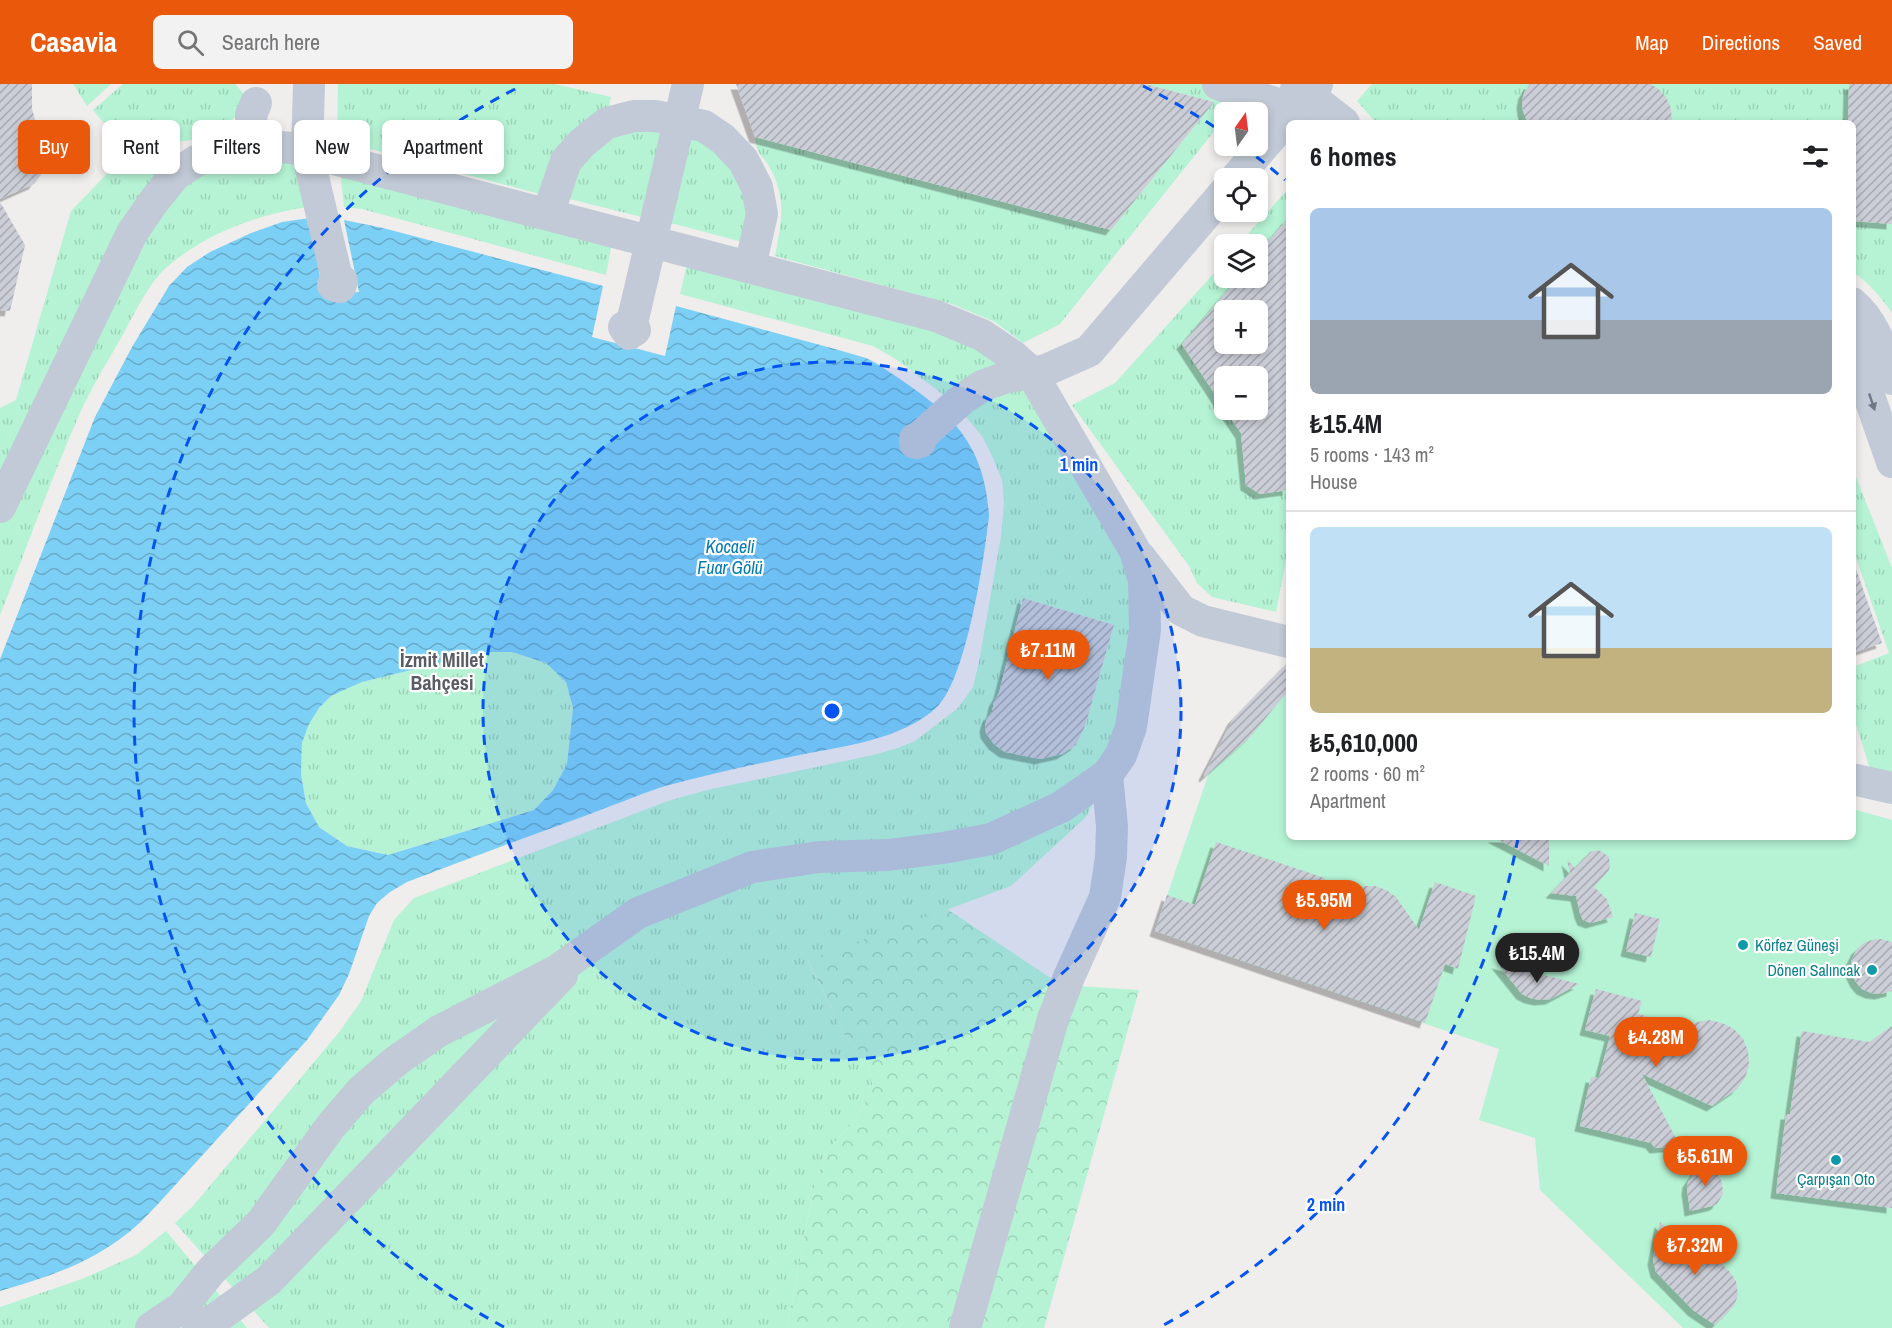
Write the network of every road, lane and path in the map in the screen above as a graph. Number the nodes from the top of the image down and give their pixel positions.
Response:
1 (309, 84) edge
2 (688, 84) edge
3 (1218, 84) edge
4 (1303, 100) edge
5 (255, 103) dead end
6 (251, 120) edge
7 (308, 120) edge
8 (1339, 120) edge
9 (680, 121) junction
10 (192, 164) edge
11 (370, 168) edge
12 (1245, 168) edge
13 (313, 174) edge
14 (174, 175) joint
15 (1214, 205) edge
16 (548, 214) junction
17 (651, 242) junction
18 (750, 267) junction
19 (337, 278) dead end
20 (1856, 306) edge
21 (632, 323) dead end
22 (1856, 358) edge
23 (1031, 372) junction
24 (1892, 379) edge
25 (920, 437) dead end
26 (1892, 462) edge
27 (0, 507) edge
28 (1135, 552) junction
29 (1286, 642) edge
30 (1107, 775) junction
31 (1856, 779) edge
32 (1892, 788) edge
33 (591, 945) junction
34 (151, 1328) edge
35 (198, 1328) edge
36 (965, 1328) edge

1 - 7 street
2 - 9 street
3 - 4 street
4 - 8 street
4 - 12 street
5 - 6 street
9 - 16 street
9 - 17 street
9 - 18 street
10 - 14 street
11 - 16 street
13 - 19 street
14 - 27 street
15 - 23 street
16 - 17 street
17 - 18 street
17 - 21 street
18 - 23 street
20 - 24 street
22 -> 26 street
23 - 25 street
23 - 28 street
28 - 29 street
28 - 30 street
30 - 33 street
30 - 36 street
31 - 32 street
33 - 34 street
33 - 35 street

